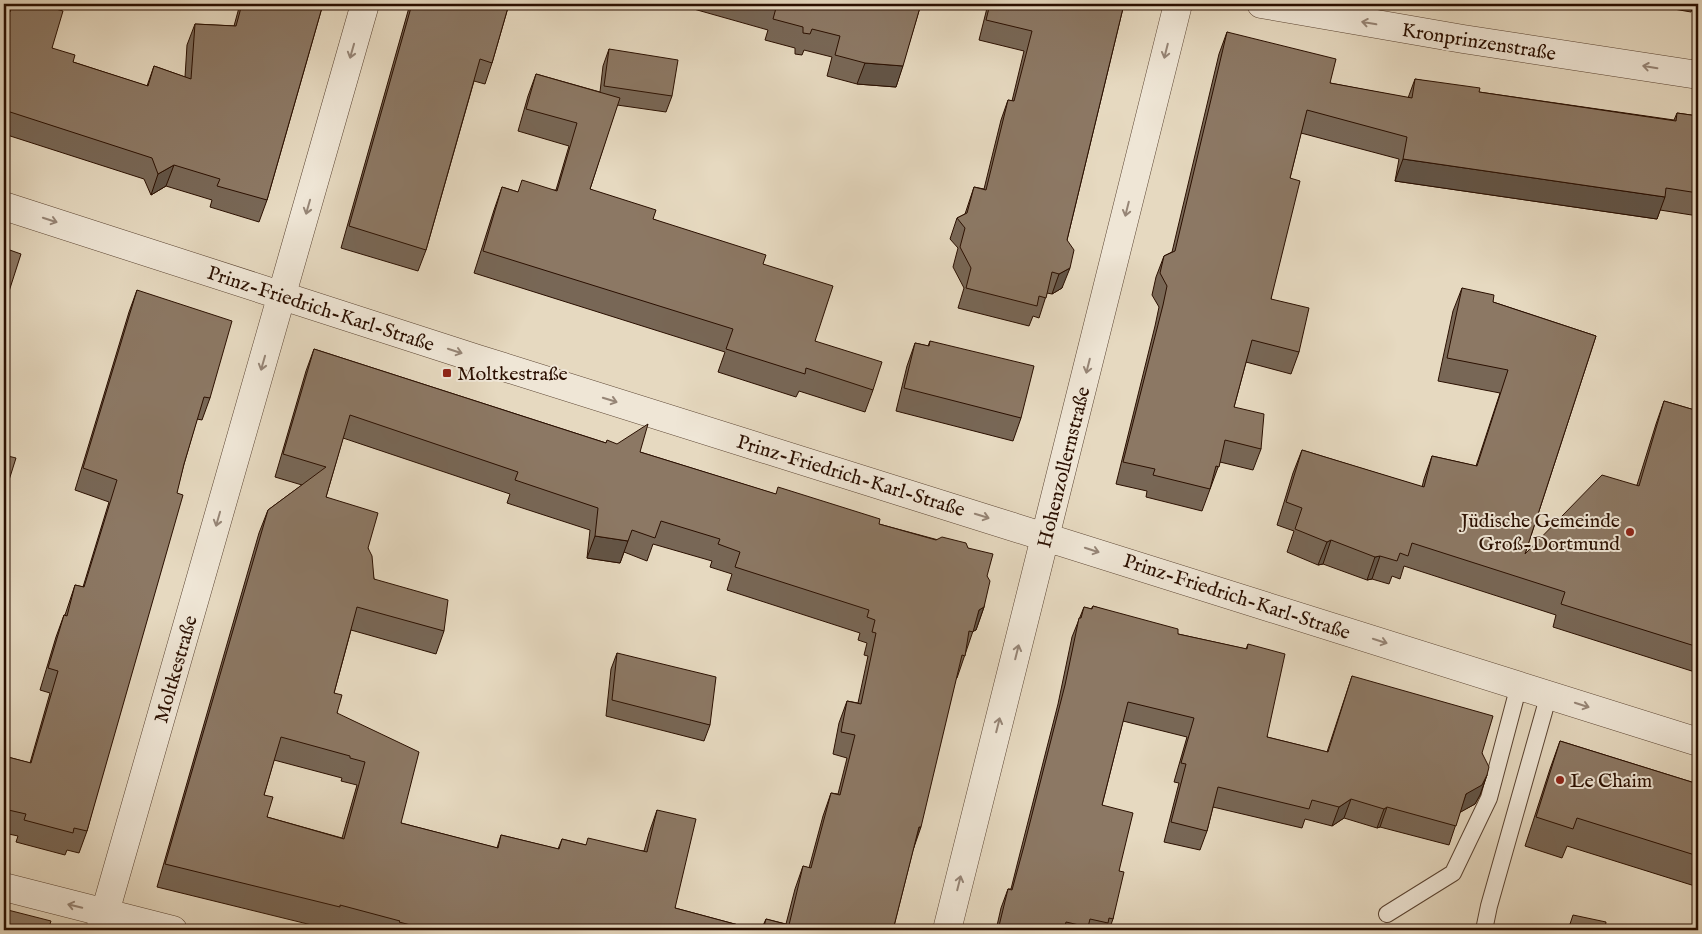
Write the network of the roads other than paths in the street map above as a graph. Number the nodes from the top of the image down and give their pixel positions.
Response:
1 (366, 4) edge
2 (1178, 4) edge
3 (1261, 4) edge
4 (1698, 75) edge
5 (4, 206) edge
6 (283, 294) junction
7 (1046, 536) junction
8 (1519, 685) junction
9 (1549, 694) junction
10 (1698, 742) edge
11 (4, 887) edge
12 (1386, 914) dead end
13 (102, 922) edge
14 (173, 930) edge
15 (947, 930) edge
16 (1484, 930) edge

1 -> 6 street, Moltkestraße
2 -> 7 street, Hohenzollernstraße
4 -> 3 street, Kronprinzenstraße
5 -> 6 street, Prinz-Friedrich-Karl-Straße
6 -> 7 street, Prinz-Friedrich-Karl-Straße
6 -> 13 street, Moltkestraße
7 -> 8 street, Prinz-Friedrich-Karl-Straße
15 -> 7 street, Hohenzollernstraße
8 - 9 street, Prinz-Friedrich-Karl-Straße
8 - 12 lane
9 -> 10 street, Prinz-Friedrich-Karl-Straße
9 - 16 lane
13 -> 11 street
13 - 14 street

